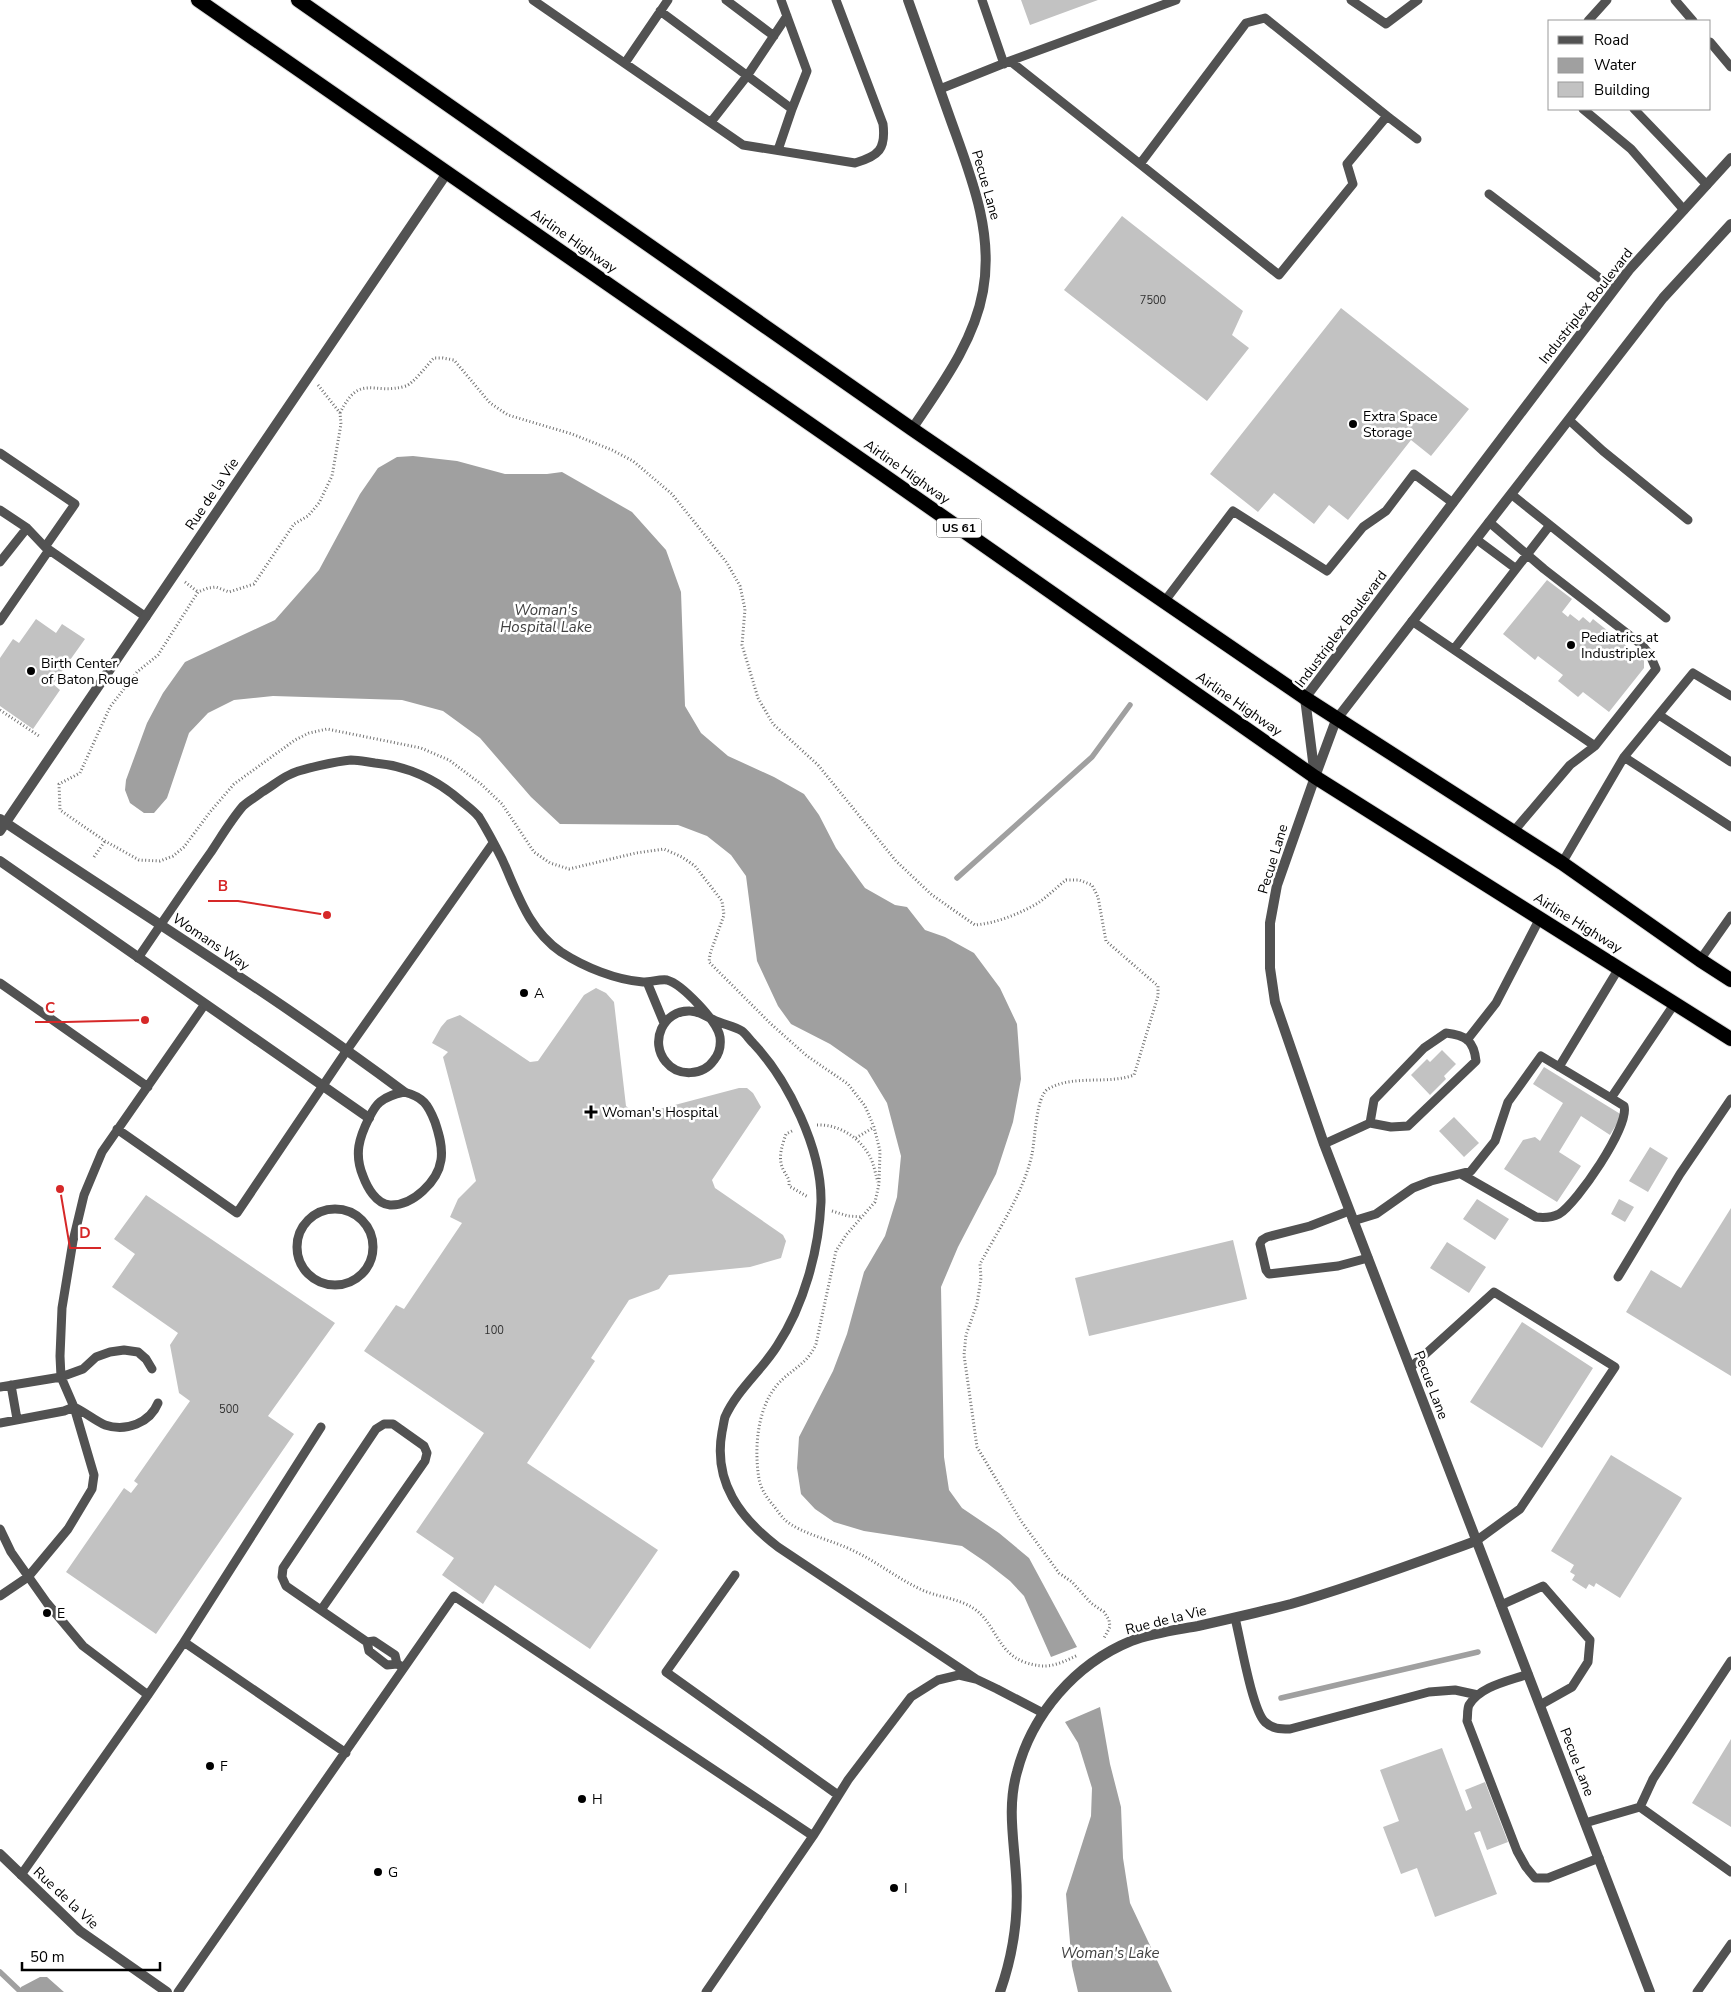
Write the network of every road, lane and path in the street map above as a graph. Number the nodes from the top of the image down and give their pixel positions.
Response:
1 (198, 0) edge
2 (533, 0) edge
3 (668, 0) edge
4 (726, 0) edge
5 (781, 0) edge
6 (836, 0) edge
7 (908, 0) edge
8 (982, 0) edge
9 (1176, 0) edge
10 (1351, 0) edge
11 (1418, 0) edge
12 (1607, 0) edge
13 (1675, 0) edge
14 (308, 3) edge
15 (660, 11) junction
16 (787, 16) junction
17 (1589, 20) edge
18 (1692, 20) edge
19 (774, 36) junction
20 (1711, 43) edge
21 (1007, 62) junction
22 (625, 63) junction
23 (1731, 67) edge
24 (747, 76) junction
25 (940, 89) junction
26 (792, 110) junction
27 (1584, 110) edge
28 (1635, 110) edge
29 (1387, 116) junction
30 (711, 122) junction
31 (1417, 139) dead end
32 (778, 150) junction
33 (1731, 158) edge
34 (1140, 164) junction
35 (447, 173) junction
36 (1707, 185) junction
37 (1489, 194) dead end
38 (1684, 210) junction
39 (1730, 226) edge
40 (1614, 289) junction
41 (310, 375) junction
42 (340, 413) junction
43 (1569, 420) junction
44 (912, 429) junction
45 (0, 453) edge
46 (1511, 494) junction
47 (1453, 503) junction
48 (0, 510) edge
49 (1688, 520) dead end
50 (1489, 522) junction
51 (1550, 525) junction
52 (27, 528) junction
53 (1476, 539) junction
54 (47, 549) junction
55 (1526, 554) junction
56 (0, 562) edge
57 (1515, 568) junction
58 (1164, 602) junction
59 (146, 617) junction
60 (1666, 618) dead end
61 (0, 621) edge
62 (1412, 621) junction
63 (1454, 649) junction
64 (1731, 696) edge
65 (1305, 698) junction
66 (0, 710) edge
67 (1659, 715) junction
68 (1336, 720) junction
69 (39, 736) dead end
70 (1595, 746) junction
71 (1624, 758) junction
72 (1731, 762) edge
73 (1315, 777) junction
74 (2, 824) edge
75 (1731, 827) edge
76 (1513, 832) junction
77 (105, 841) junction
78 (493, 843) junction
79 (94, 857) dead end
80 (0, 861) edge
81 (1562, 863) junction
82 (1731, 916) edge
83 (1540, 918) junction
84 (161, 925) junction
85 (138, 958) junction
86 (1700, 960) junction
87 (1619, 968) junction
88 (1731, 980) edge
89 (647, 982) junction
90 (0, 983) edge
91 (1675, 1003) junction
92 (205, 1004) junction
93 (710, 1019) junction
94 (664, 1023) junction
95 (1731, 1039) edge
96 (1467, 1040) junction
97 (347, 1050) junction
98 (1559, 1066) junction
99 (148, 1086) junction
100 (324, 1086) junction
101 (404, 1092) junction
102 (1611, 1098) junction
103 (1731, 1099) edge
104 (369, 1118) junction
105 (1370, 1123) junction
106 (874, 1128) junction
107 (118, 1129) junction
108 (856, 1138) dead end
109 (1324, 1144) junction
110 (1461, 1174) junction
111 (1351, 1216) junction
112 (374, 1245) joint
113 (1368, 1258) junction
114 (1618, 1277) dead end
115 (1410, 1368) junction
116 (152, 1369) dead end
117 (61, 1377) junction
118 (11, 1385) junction
119 (0, 1387) edge
120 (158, 1403) dead end
121 (74, 1407) junction
122 (17, 1419) junction
123 (0, 1423) edge
124 (321, 1427) dead end
125 (0, 1529) edge
126 (1476, 1541) junction
127 (735, 1575) dead end
128 (28, 1577) junction
129 (0, 1596) edge
130 (1501, 1605) junction
131 (321, 1610) junction
132 (1235, 1618) junction
133 (184, 1642) junction
134 (1100, 1642) dead end
135 (1079, 1654) dead end
136 (1731, 1661) edge
137 (400, 1666) junction
138 (1528, 1674) junction
139 (976, 1679) junction
140 (148, 1695) junction
141 (1478, 1695) junction
142 (1540, 1705) junction
143 (1043, 1713) junction
144 (346, 1753) junction
145 (838, 1795) junction
146 (1640, 1807) junction
147 (1585, 1823) junction
148 (813, 1836) junction
149 (0, 1854) edge
150 (1599, 1858) junction
151 (1731, 1872) edge
152 (21, 1875) junction
153 (1729, 1949) edge
154 (167, 1992) edge
155 (178, 1992) edge
156 (706, 1992) edge
157 (1000, 1992) edge
158 (1650, 1992) edge
159 (1697, 1992) edge

1 - 35 highway, Airline Highway / US 61
2 - 22 lane
3 - 15 lane
4 - 19 lane
5 - 16 lane
6 - 32 lane
7 - 25 street, Pecue Lane
8 - 21 lane
9 - 21 lane
10 - 11 lane
12 - 17 lane
13 - 18 lane
14 - 44 highway
15 - 22 lane
15 - 24 lane
16 - 19 lane
16 - 26 lane
19 - 24 lane
20 - 23 lane
21 - 25 lane
21 - 34 lane
22 - 30 lane
24 - 26 lane
24 - 30 lane
25 - 44 street, Pecue Lane
26 - 32 lane
27 - 38 lane
28 - 36 lane
29 - 31 lane
29 - 34 lane
29 - 34 lane
30 - 32 lane
33 - 36 street, Industriplex Boulevard
35 - 41 street, Rue de la Vie
35 - 73 highway, Airline Highway / US 61
36 - 38 street, Industriplex Boulevard
37 - 40 lane
38 - 40 street, Industriplex Boulevard
39 - 43 street
40 - 47 street, Industriplex Boulevard
41 - 42 path
41 - 59 street, Rue de la Vie
42 - 77 path
42 - 134 path
43 - 46 street
43 - 49 lane
44 - 58 highway
45 - 54 lane
46 - 50 street
46 - 51 lane
47 - 58 lane
47 - 65 street, Industriplex Boulevard
48 - 52 lane
50 - 53 street
50 - 55 lane
51 - 55 lane
51 - 60 lane
52 - 54 lane
52 - 56 lane
53 - 57 lane
53 - 62 street
54 - 59 lane
54 - 61 lane
55 - 57 lane
55 - 70 lane
57 - 63 lane
58 - 65 highway
59 - 74 street, Rue de la Vie
62 - 63 lane
62 - 68 street
63 - 70 lane
64 - 67 lane
65 - 68 highway
65 - 73 street, Industriplex Boulevard
66 - 69 path
67 - 71 lane
67 - 72 lane
68 - 73 street
68 - 76 highway
70 - 76 lane
71 - 75 lane
71 - 81 lane
73 - 83 highway, Airline Highway / US 61
73 - 109 street, Pecue Lane
74 - 84 street, Womans Way
76 - 81 highway
77 - 79 path
77 - 106 path
78 - 84 lane
78 - 89 lane
78 - 97 lane
80 - 85 street
81 - 86 highway
82 - 86 lane
83 - 87 highway, Airline Highway / US 61
83 - 96 lane
84 - 85 lane
84 - 97 street, Womans Way
85 - 92 street
86 - 88 highway
87 - 91 highway, Airline Highway / US 61
87 - 98 lane
89 - 93 lane
89 - 94 lane
90 - 99 lane
91 - 95 highway, Airline Highway / US 61
91 - 102 lane
92 - 99 lane
92 - 100 street
93 - 94 lane
93 - 94 lane
93 - 139 lane
96 - 105 lane
96 - 105 lane
97 - 100 lane
97 - 101 street, Womans Way
98 - 102 lane
98 - 110 lane
99 - 107 lane
100 - 104 street
100 - 107 lane
101 - 104 lane
101 - 104 lane
102 - 110 lane
103 - 114 lane
105 - 109 lane
106 - 108 path
106 - 135 path
107 - 117 lane
109 - 111 street, Pecue Lane
110 - 111 lane
111 - 113 street, Pecue Lane
111 - 113 lane
112 - 112 lane
113 - 115 street, Pecue Lane
115 - 126 street, Pecue Lane
115 - 126 lane
116 - 117 lane
117 - 118 lane
117 - 121 lane
118 - 119 lane
118 - 122 lane
120 - 121 lane
121 - 122 lane
121 - 128 lane
122 - 123 lane
124 - 133 lane
125 - 128 lane
126 - 130 street, Pecue Lane
126 - 132 street, Rue de la Vie
127 - 145 lane
128 - 129 lane
128 - 140 lane
130 - 138 street, Pecue Lane
130 - 142 lane
131 - 131 lane
131 - 137 lane
132 - 141 lane
132 - 143 street, Rue de la Vie
133 - 140 lane
133 - 144 lane
136 - 146 lane
137 - 144 lane
137 - 148 lane
138 - 141 lane
138 - 142 street, Pecue Lane
139 - 143 lane
139 - 145 lane
140 - 152 lane
141 - 150 lane
142 - 147 street, Pecue Lane
143 - 157 street, Rue de la Vie
144 - 155 lane
145 - 148 lane
146 - 147 lane
146 - 151 lane
147 - 150 street, Pecue Lane
148 - 156 lane
149 - 152 street, Rue de la Vie
150 - 158 street, Pecue Lane
152 - 154 street, Rue de la Vie
153 - 159 lane

